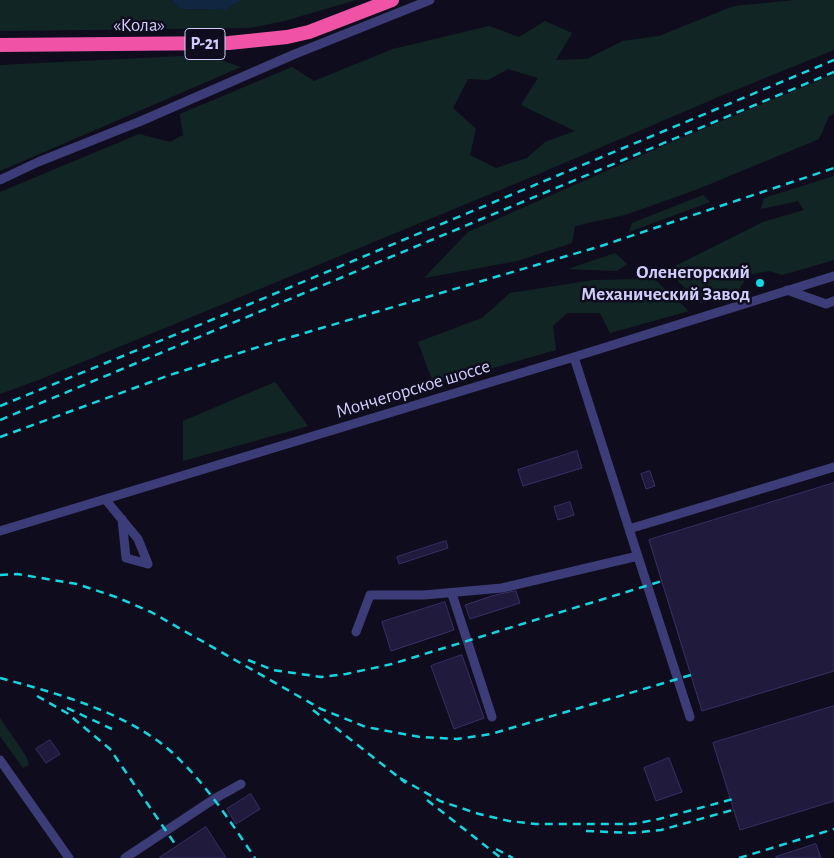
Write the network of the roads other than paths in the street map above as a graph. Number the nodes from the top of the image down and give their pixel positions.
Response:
1 (392, 0) edge
2 (430, 0) edge
3 (0, 45) edge
4 (3, 178) edge
5 (834, 276) edge
6 (787, 290) junction
7 (834, 302) edge
8 (574, 357) junction
9 (834, 467) edge
10 (105, 499) junction
11 (122, 519) junction
12 (629, 529) junction
13 (0, 531) edge
14 (638, 556) junction
15 (452, 594) junction
16 (356, 632) dead end
17 (492, 717) dead end
18 (690, 717) dead end
19 (0, 760) edge
20 (241, 784) dead end
21 (69, 858) edge
22 (125, 858) edge

1 - 3 highway, «Кола» / Р-21
2 - 4 street
5 - 6 street, Мончегорское шоссе
6 - 7 street
6 - 8 street, Мончегорское шоссе
8 - 10 street, Мончегорское шоссе
8 - 12 street
9 - 12 street
10 - 11 street
10 - 13 street, Мончегорское шоссе
11 - 11 street
12 - 14 street
14 - 15 street
14 - 18 street
15 - 16 street
15 - 17 street
19 - 21 street
20 - 22 street

